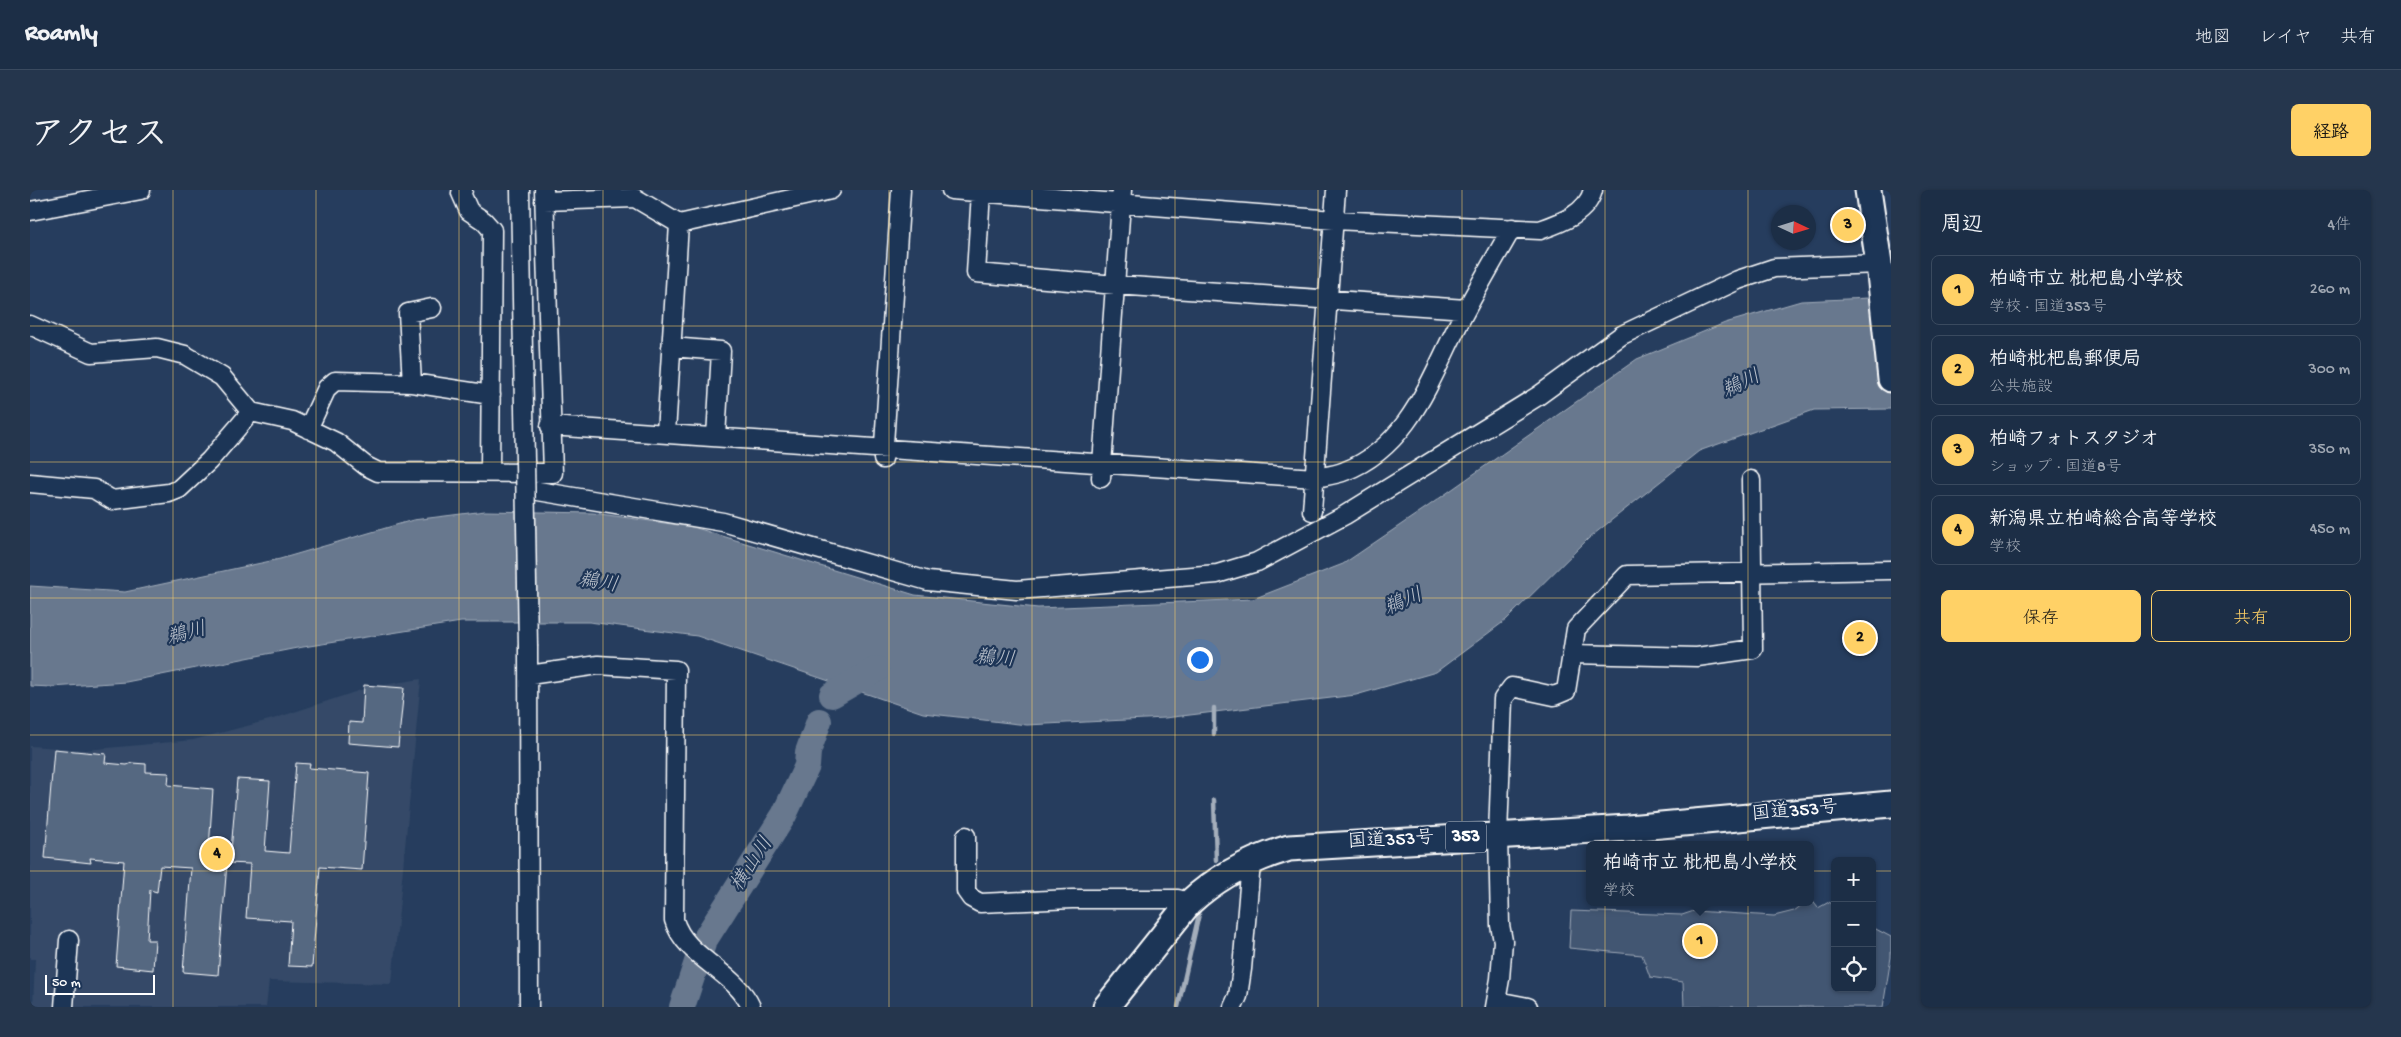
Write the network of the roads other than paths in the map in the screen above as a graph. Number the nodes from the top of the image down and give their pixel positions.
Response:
1 (141, 190) edge
2 (463, 190) edge
3 (520, 190) edge
4 (830, 190) edge
5 (901, 190) edge
6 (951, 190) edge
7 (1336, 190) edge
8 (1593, 190) edge
9 (1868, 190) edge
10 (981, 192) junction
11 (544, 196) edge
12 (1122, 197) edge
13 (30, 211) edge
14 (1334, 220) junction
15 (679, 224) junction
16 (1512, 228) junction
17 (1879, 265) junction
18 (1116, 285) junction
19 (1328, 300) junction
20 (432, 308) dead end
21 (1466, 309) junction
22 (30, 325) edge
23 (671, 347) junction
24 (1891, 379) edge
25 (412, 383) junction
26 (491, 396) junction
27 (251, 412) junction
28 (550, 426) junction
29 (308, 429) junction
30 (666, 433) junction
31 (716, 437) junction
32 (883, 453) junction
33 (490, 471) junction
34 (1101, 471) junction
35 (1315, 478) junction
36 (1751, 480) dead end
37 (30, 483) edge
38 (538, 491) dead end
39 (1312, 511) dead end
40 (1891, 570) edge
41 (1752, 572) junction
42 (1572, 654) junction
43 (529, 675) junction
44 (1891, 804) edge
45 (1498, 835) junction
46 (966, 836) dead end
47 (1251, 863) junction
48 (1189, 903) junction
49 (69, 940) dead end
50 (1496, 1004) edge
51 (64, 1007) edge
52 (529, 1007) edge
53 (751, 1007) edge
54 (1106, 1007) edge
55 (1233, 1007) edge
56 (1528, 1007) edge

1 - 13 street
2 - 26 street
3 - 43 street, bridge
4 - 15 street
5 - 32 street
6 - 10 street
7 - 14 street
8 - 16 street
9 - 17 highway
10 - 12 street
10 - 18 street
11 - 15 street
11 - 28 street
12 - 14 street
12 - 18 street
14 - 16 street
14 - 19 street
15 - 23 street
16 - 21 street
17 - 24 highway
17 - 38 street
18 - 19 street
18 - 34 street
19 - 21 street
19 - 35 street
20 - 25 street
21 - 35 street
22 - 27 street
23 - 30 street
23 - 31 street
25 - 26 street
25 - 29 street
26 - 33 street
27 - 29 street
27 - 37 street
28 - 30 street
28 - 33 street
29 - 33 street
30 - 31 street
31 - 32 street
32 - 34 street
34 - 35 street
35 - 39 street
36 - 41 street
40 - 41 street
41 - 42 street
41 - 42 street
42 - 45 street
43 - 52 street
43 - 53 street
44 - 45 highway, 国道353号 / 353
45 - 47 highway, 国道353号 / 353
45 - 50 street
46 - 48 street
47 - 48 highway, 国道353号 / 353
47 - 55 street
48 - 54 highway, 国道353号 / 353
49 - 51 street
50 - 56 street

